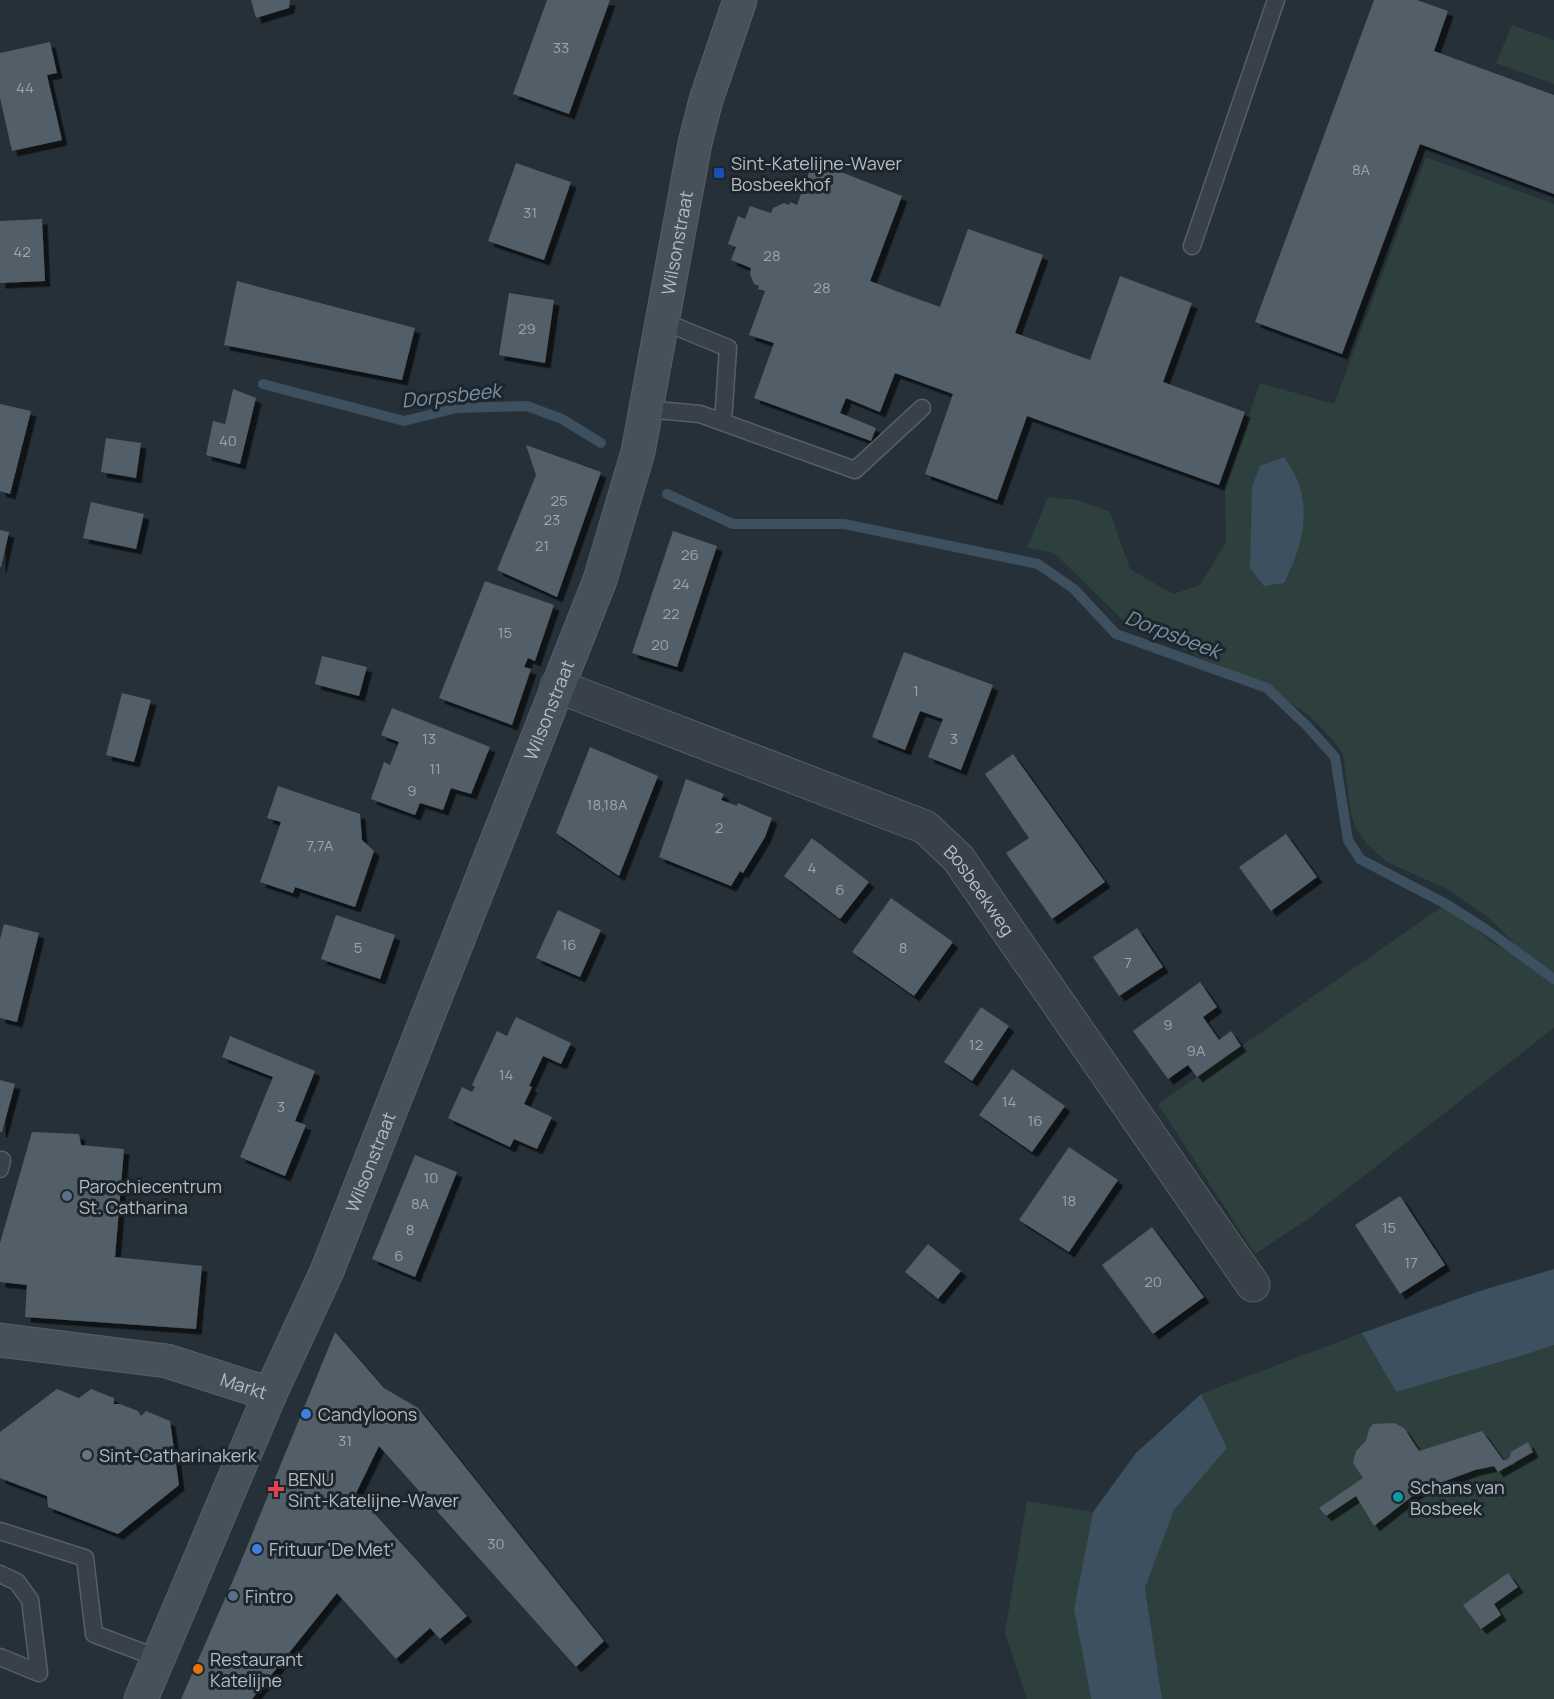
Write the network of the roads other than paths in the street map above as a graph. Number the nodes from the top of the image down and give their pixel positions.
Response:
1 (740, 0) edge
2 (1276, 0) edge
3 (1192, 246) dead end
4 (662, 321) junction
5 (922, 408) dead end
6 (646, 409) junction
7 (723, 422) junction
8 (557, 686) junction
9 (1253, 1285) dead end
10 (0, 1340) edge
11 (270, 1394) junction
12 (0, 1531) edge
13 (0, 1574) edge
14 (0, 1657) edge
15 (158, 1658) junction
16 (141, 1699) edge

1 - 4 street, Wilsonstraat
2 - 3 lane
4 - 6 street, Wilsonstraat
4 - 7 lane
5 - 7 lane
6 - 7 lane
6 - 8 street, Wilsonstraat
8 - 9 street, Bosbeekweg
8 - 11 street, Wilsonstraat
10 - 11 street, Markt
11 - 15 street, Markt
12 - 15 lane
13 - 14 lane
15 - 16 street, Markt

